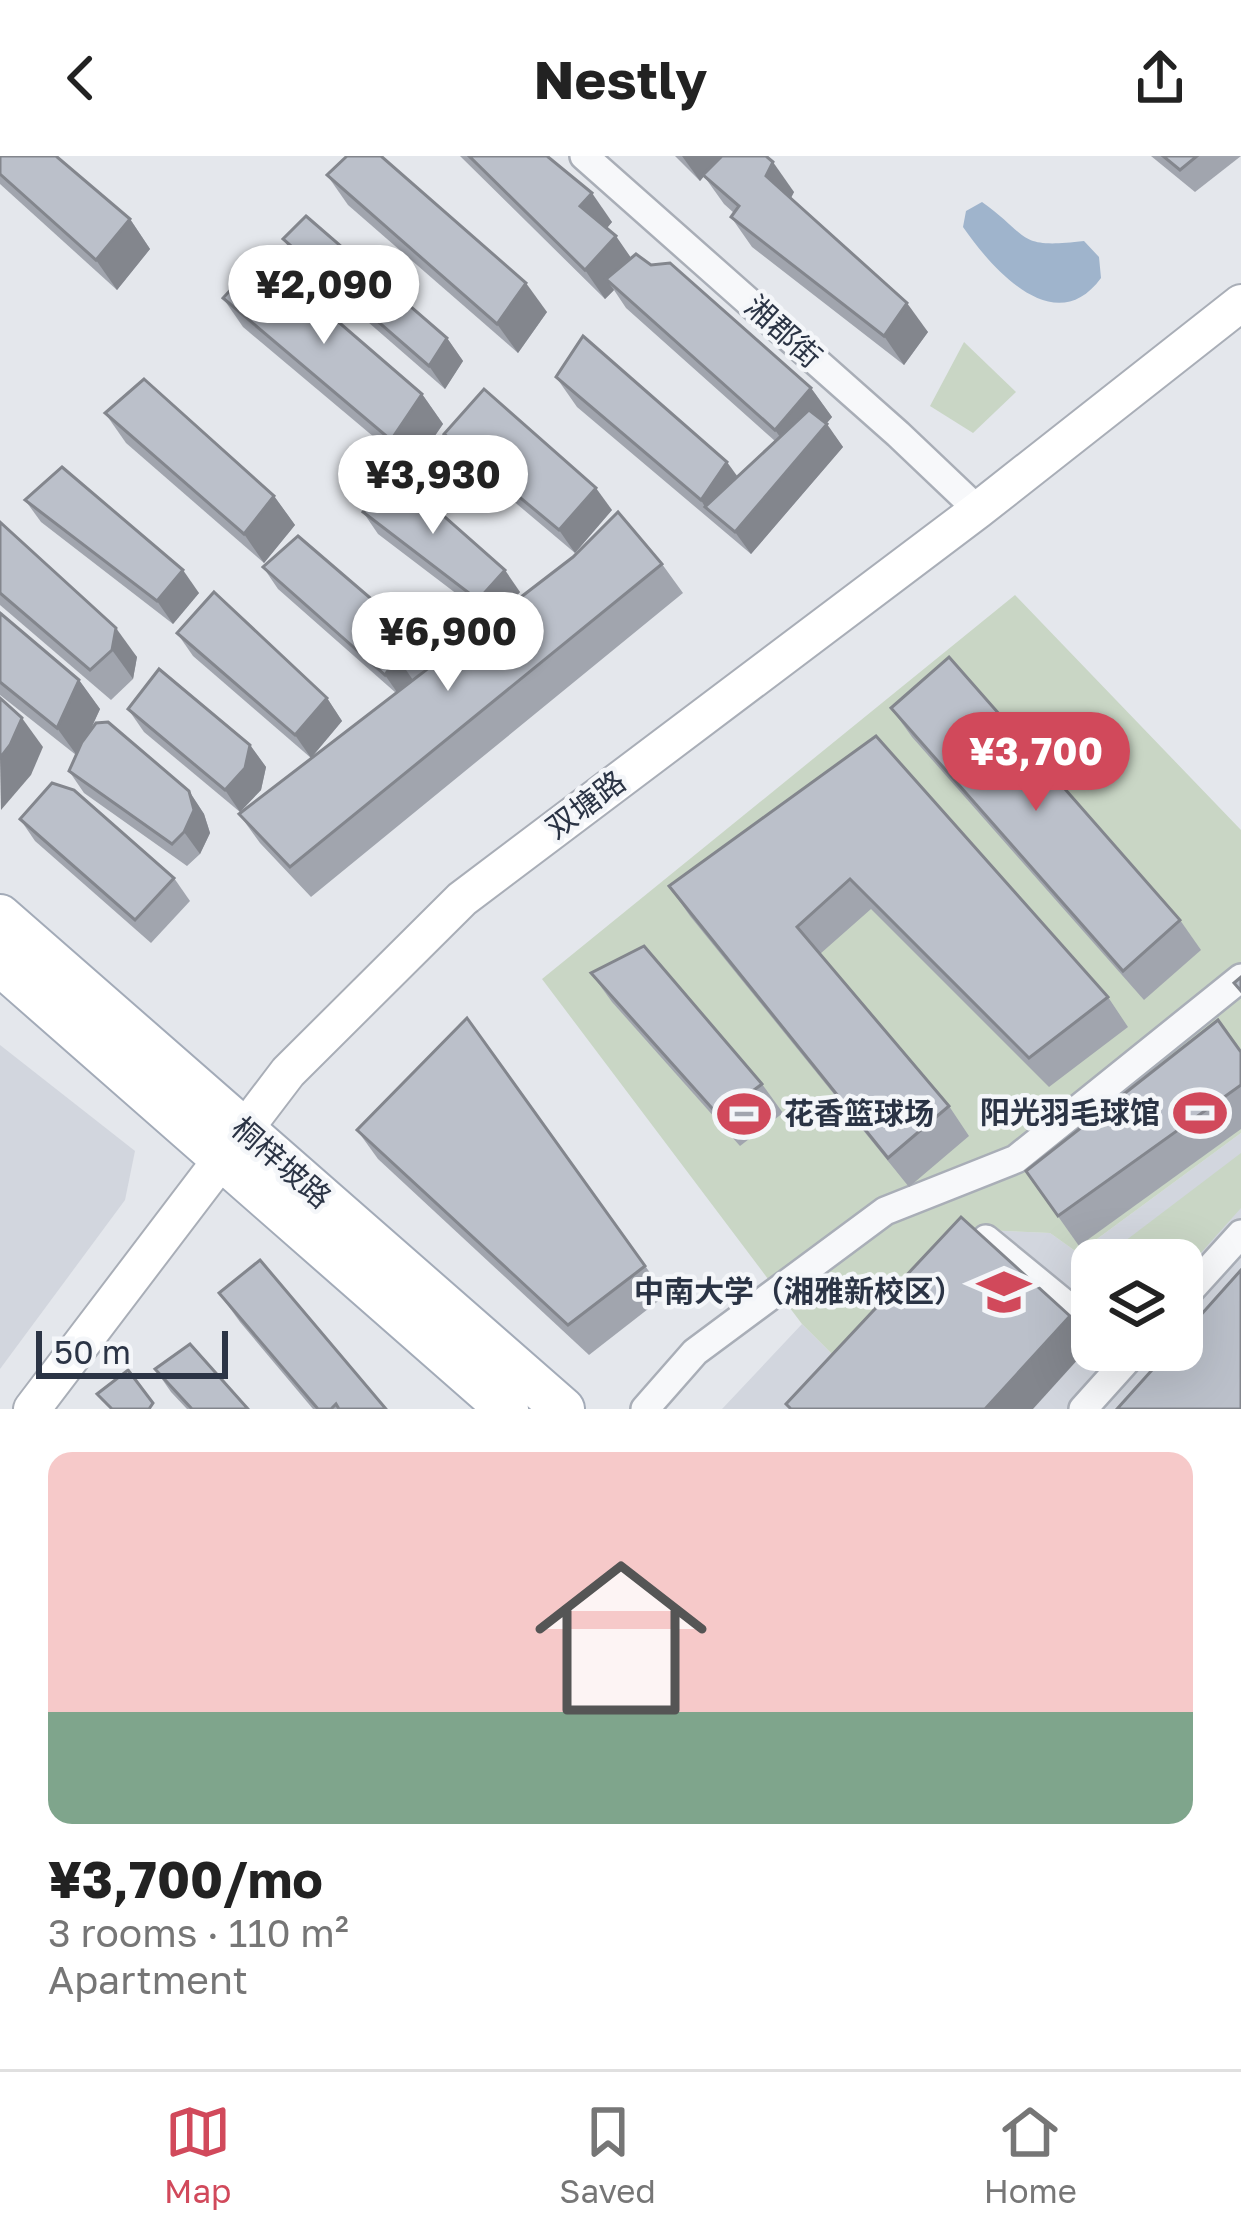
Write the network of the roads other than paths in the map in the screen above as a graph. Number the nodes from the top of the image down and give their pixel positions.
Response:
1 (584, 156) edge
2 (1241, 303) edge
3 (978, 511) junction
4 (0, 916) edge
5 (0, 964) edge
6 (1241, 978) edge
7 (234, 1145) junction
8 (1241, 1234) edge
9 (1203, 1276) edge
10 (937, 1290) edge
11 (1071, 1309) edge
12 (1114, 1371) edge
13 (32, 1409) edge
14 (507, 1409) edge
15 (563, 1409) edge
16 (645, 1409) edge
17 (1083, 1409) edge

1 - 3 street, 湘郡街
2 - 3 street, 双塘路
3 - 7 street, 双塘路
4 - 7 main road, 桐梓坡路
5 - 7 main road, 桐梓坡路
6 - 16 street
7 - 13 street, 双塘路
7 - 14 main road, 桐梓坡路
7 - 15 main road, 桐梓坡路
8 - 9 street
10 - 11 street
12 - 17 street

